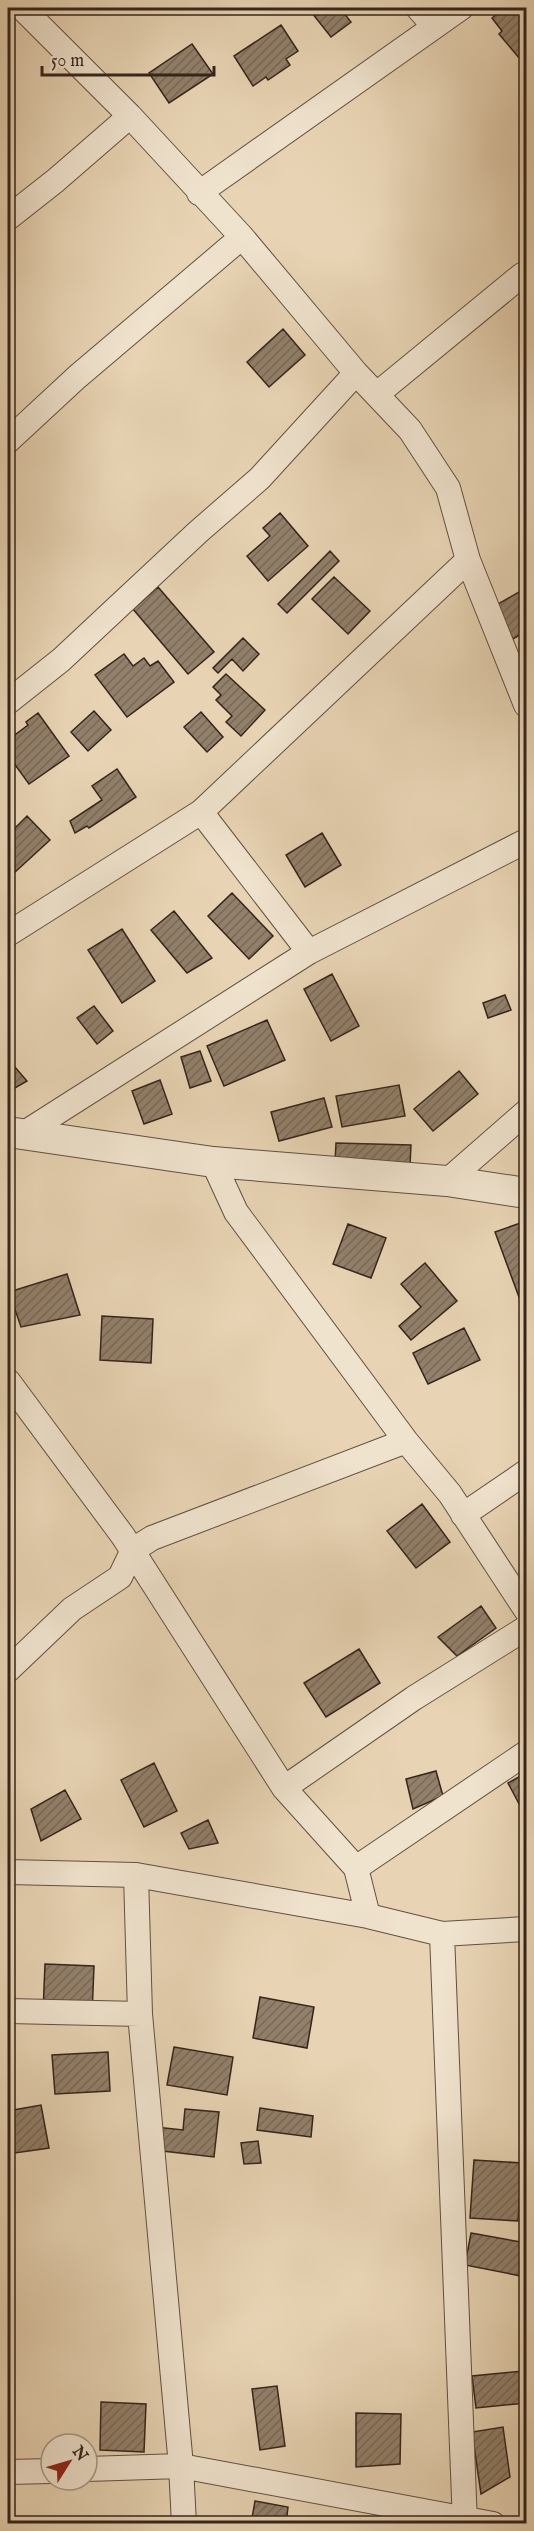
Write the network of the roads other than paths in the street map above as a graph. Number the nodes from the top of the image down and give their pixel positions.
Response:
1 (22, 8) edge
2 (461, 8) edge
3 (426, 16) edge
4 (130, 116) junction
5 (199, 193) junction
6 (8, 218) edge
7 (242, 237) junction
8 (526, 274) edge
9 (356, 373) junction
10 (377, 394) junction
11 (8, 441) edge
12 (468, 560) junction
13 (8, 702) edge
14 (526, 705) edge
15 (201, 812) junction
16 (526, 840) edge
17 (8, 934) edge
18 (309, 952) junction
19 (526, 1112) edge
20 (15, 1133) edge
21 (213, 1162) junction
22 (447, 1181) junction
23 (526, 1193) edge
24 (11, 1393) edge
25 (406, 1441) junction
26 (526, 1472) edge
27 (464, 1515) junction
28 (133, 1550) junction
29 (526, 1610) edge
30 (526, 1628) edge
31 (8, 1670) edge
32 (526, 1753) edge
33 (284, 1788) junction
34 (356, 1868) junction
35 (8, 1872) edge
36 (136, 1875) junction
37 (368, 1916) junction
38 (526, 1929) edge
39 (442, 1934) junction
40 (8, 2011) edge
41 (140, 2014) junction
42 (181, 2466) junction
43 (99, 2469) edge
44 (39, 2471) edge
45 (8, 2472) edge
46 (465, 2521) edge
47 (184, 2523) edge
48 (493, 2523) edge

1 - 4 street
2 - 3 street
3 - 5 street
4 - 5 street
4 - 6 street
5 - 7 street
7 - 9 street
7 - 11 street
8 - 10 street
9 - 10 street
9 - 13 street
10 - 12 street
12 - 14 street
12 - 15 street
15 - 17 street
15 - 18 street
16 - 18 street
18 - 20 street
19 - 22 street
20 - 21 street
21 - 22 street
21 - 25 street
22 - 23 street
24 - 28 street
25 - 27 street
25 - 28 street
26 - 27 street
27 - 29 street
28 - 31 street
28 - 33 street
30 - 33 street
32 - 34 street
33 - 34 street
34 - 37 street
35 - 36 street
36 - 37 street
36 - 41 street
37 - 39 street
38 - 39 street
39 - 46 street
40 - 41 street
41 - 42 street
42 - 43 street
42 - 46 street
42 - 47 street
44 - 45 street
46 - 48 street

